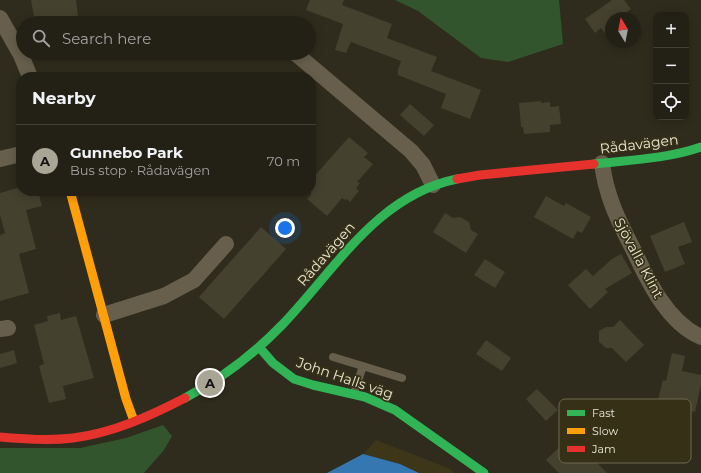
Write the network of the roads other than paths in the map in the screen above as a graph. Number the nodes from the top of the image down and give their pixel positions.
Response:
1 (0, 18) edge
2 (16, 46) edge
3 (23, 60) edge
4 (303, 60) edge
5 (28, 72) edge
6 (701, 147) edge
7 (16, 155) edge
8 (0, 159) edge
9 (602, 163) junction
10 (434, 185) junction
11 (71, 196) edge
12 (226, 244) dead end
13 (104, 315) junction
14 (701, 337) edge
15 (260, 347) junction
16 (333, 357) dead end
17 (363, 366) junction
18 (402, 378) dead end
19 (354, 394) junction
20 (134, 422) junction
21 (0, 437) edge
22 (484, 473) edge

1 - 2 street
3 - 5 street
4 - 10 street
6 - 9 street, Rådavägen
7 - 8 street
9 - 10 street, Rådavägen
9 - 14 street, Sjövalla Klint
10 - 15 street, Rådavägen
11 - 13 street
12 - 13 street
13 - 20 street
15 - 19 street, John Halls väg
15 - 20 street, Rådavägen
16 - 17 lane
17 - 18 lane
17 - 19 lane
19 - 22 street, John Halls väg
20 - 21 street, Rådavägen

